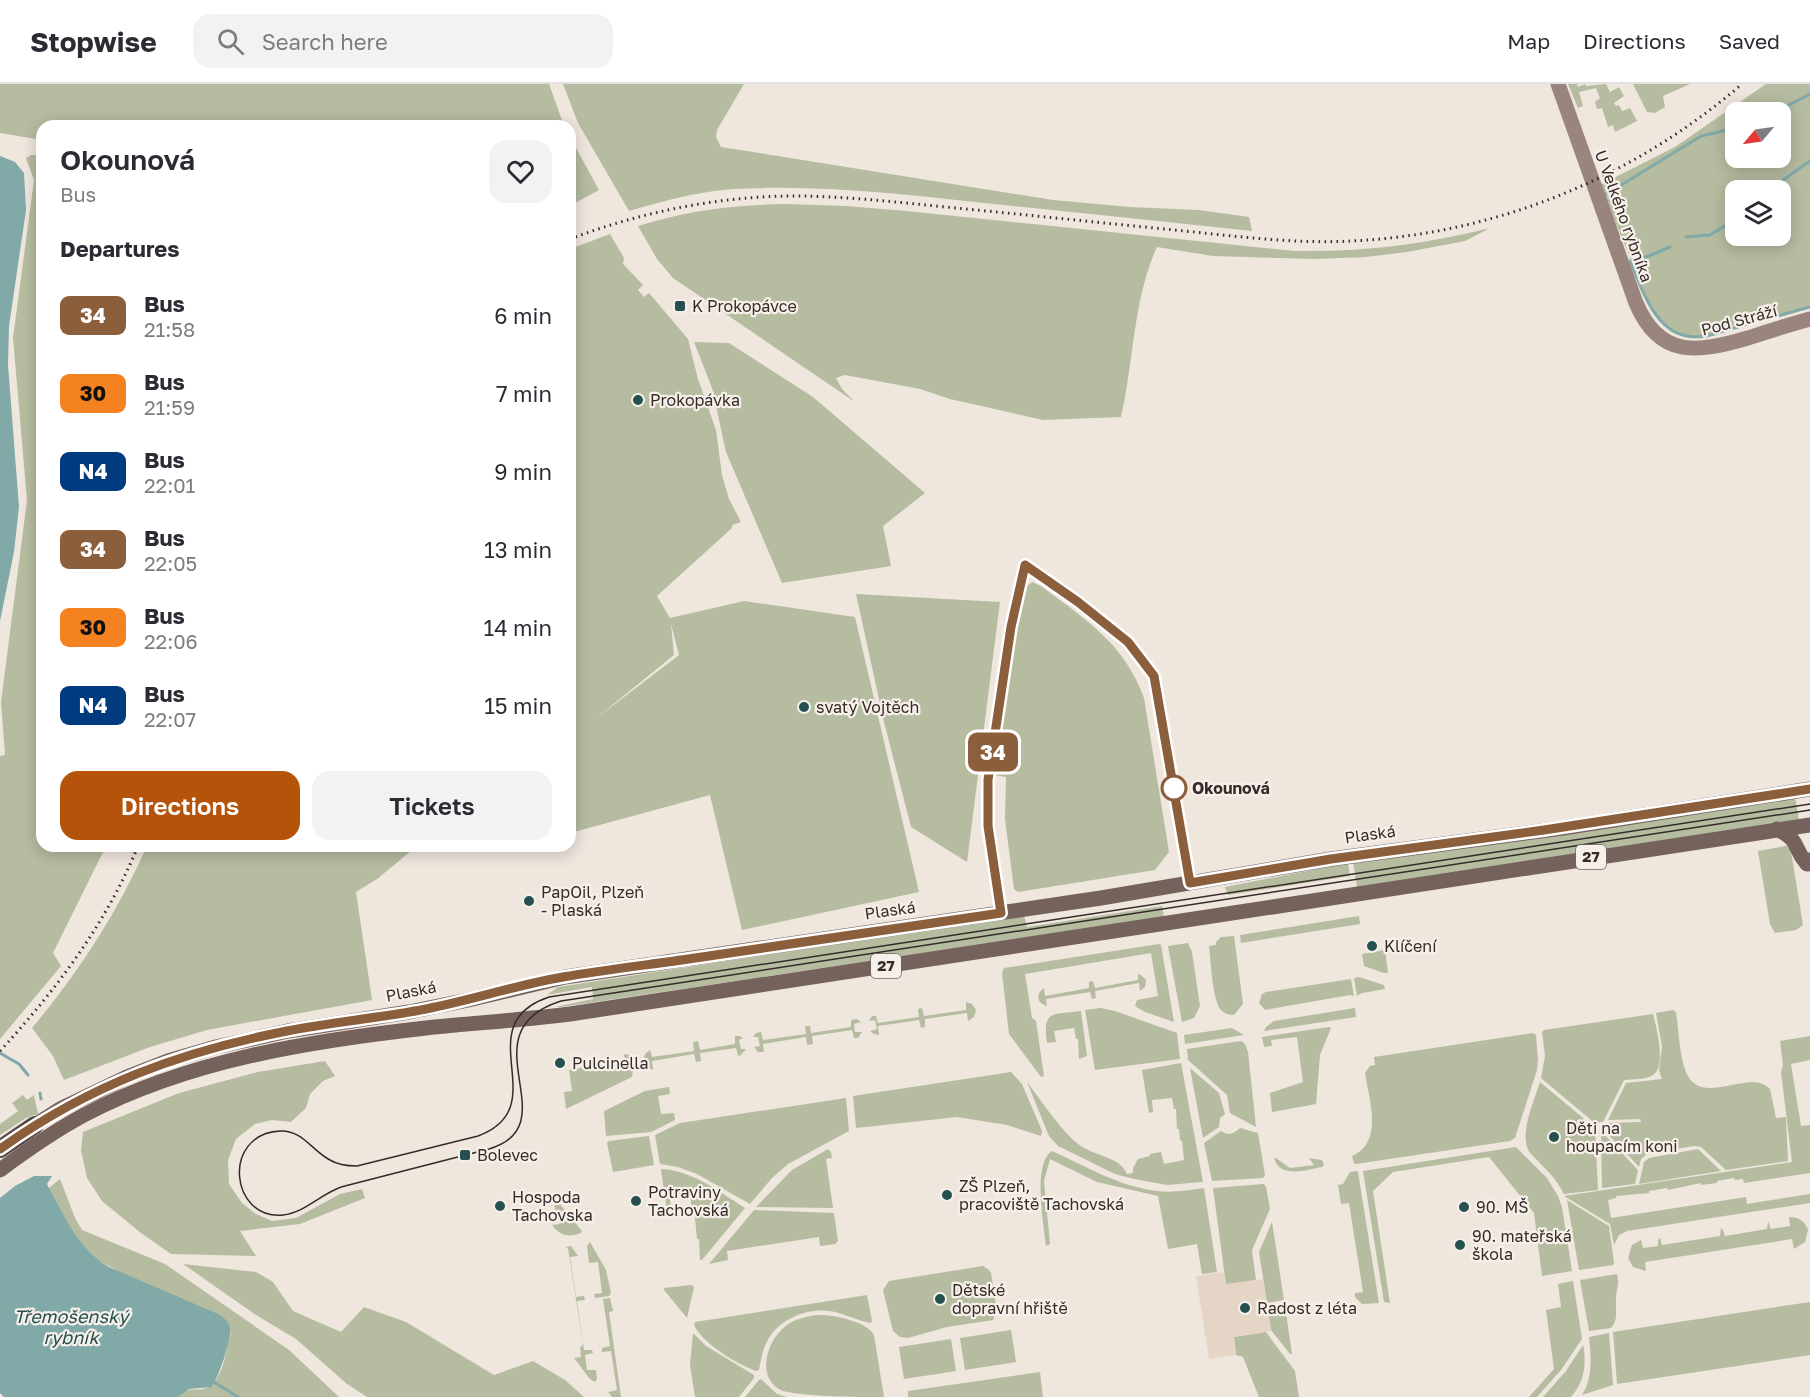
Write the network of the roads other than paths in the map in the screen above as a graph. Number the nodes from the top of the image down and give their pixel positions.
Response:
1 (1558, 84) edge
2 (1810, 319) edge
3 (1676, 345) joint
4 (1810, 789) edge
5 (1810, 825) edge
6 (1777, 829) junction
7 (1810, 860) edge
8 (35, 1125) joint
9 (0, 1149) edge
10 (0, 1170) edge

1 - 3 street, U Velkého rybníka
2 - 3 street, Pod Stráží
4 - 8 main road, Plaská / 27
5 - 6 main road, 27
6 - 7 main road
6 - 10 main road, 27
8 - 9 highway, Plaská / 27

